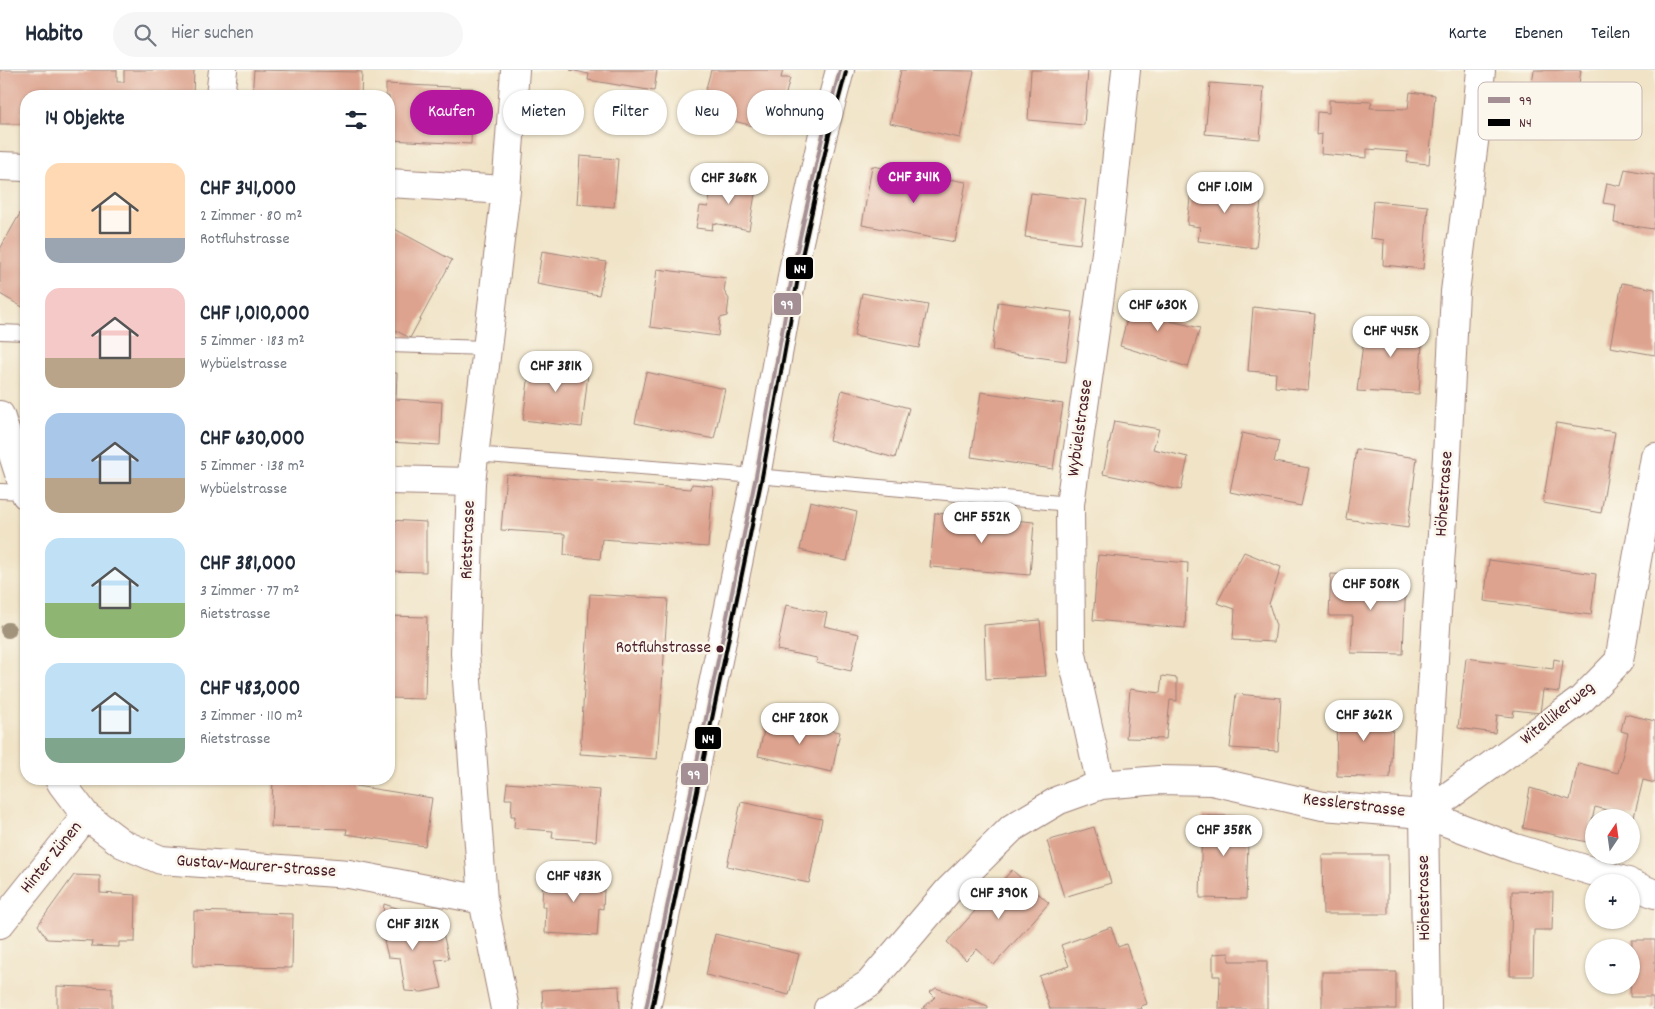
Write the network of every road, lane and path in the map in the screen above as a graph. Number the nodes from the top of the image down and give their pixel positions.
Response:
1 (222, 70) edge
2 (515, 70) edge
3 (840, 70) edge
4 (1126, 70) edge
5 (220, 90) edge
6 (1478, 102) edge
7 (0, 166) edge
8 (20, 167) edge
9 (395, 183) edge
10 (506, 190) junction
11 (0, 332) edge
12 (20, 333) edge
13 (395, 345) edge
14 (487, 348) junction
15 (0, 415) edge
16 (474, 454) junction
17 (1655, 458) edge
18 (756, 476) junction
19 (395, 480) edge
20 (471, 482) junction
21 (19, 484) edge
22 (1070, 504) junction
23 (63, 785) edge
24 (1101, 785) junction
25 (1424, 814) junction
26 (86, 816) junction
27 (1601, 874) edge
28 (1640, 888) edge
29 (1655, 894) edge
30 (483, 900) junction
31 (0, 924) edge
32 (504, 1009) edge
33 (646, 1009) edge
34 (828, 1009) edge
35 (1427, 1009) edge

1 - 5 street
2 - 10 street, Rietstrasse
3 - 18 street
4 - 22 street, Wybüelstrasse
6 - 25 street, Höhestrasse
7 - 8 street
9 - 10 street
10 - 14 street, Rietstrasse
11 - 12 lane
13 - 14 lane
14 - 16 street, Rietstrasse
15 - 21 street
16 - 18 lane
16 - 20 street, Rietstrasse
17 - 25 street, Witellikerweg
18 - 22 lane
18 - 33 street
19 - 20 street
20 - 30 street, Rietstrasse
22 - 24 street, Wybüelstrasse
23 - 26 street, Gustav-Maurer-Strasse
24 - 25 street, Kesslerstrasse
24 - 34 street, Kesslerstrasse
25 - 27 street, Kesslerstrasse
25 - 35 street, Höhestrasse
26 - 30 street, Gustav-Maurer-Strasse
26 - 31 street, Hinter Zünen
28 - 29 street
30 - 32 street, Rietstrasse

